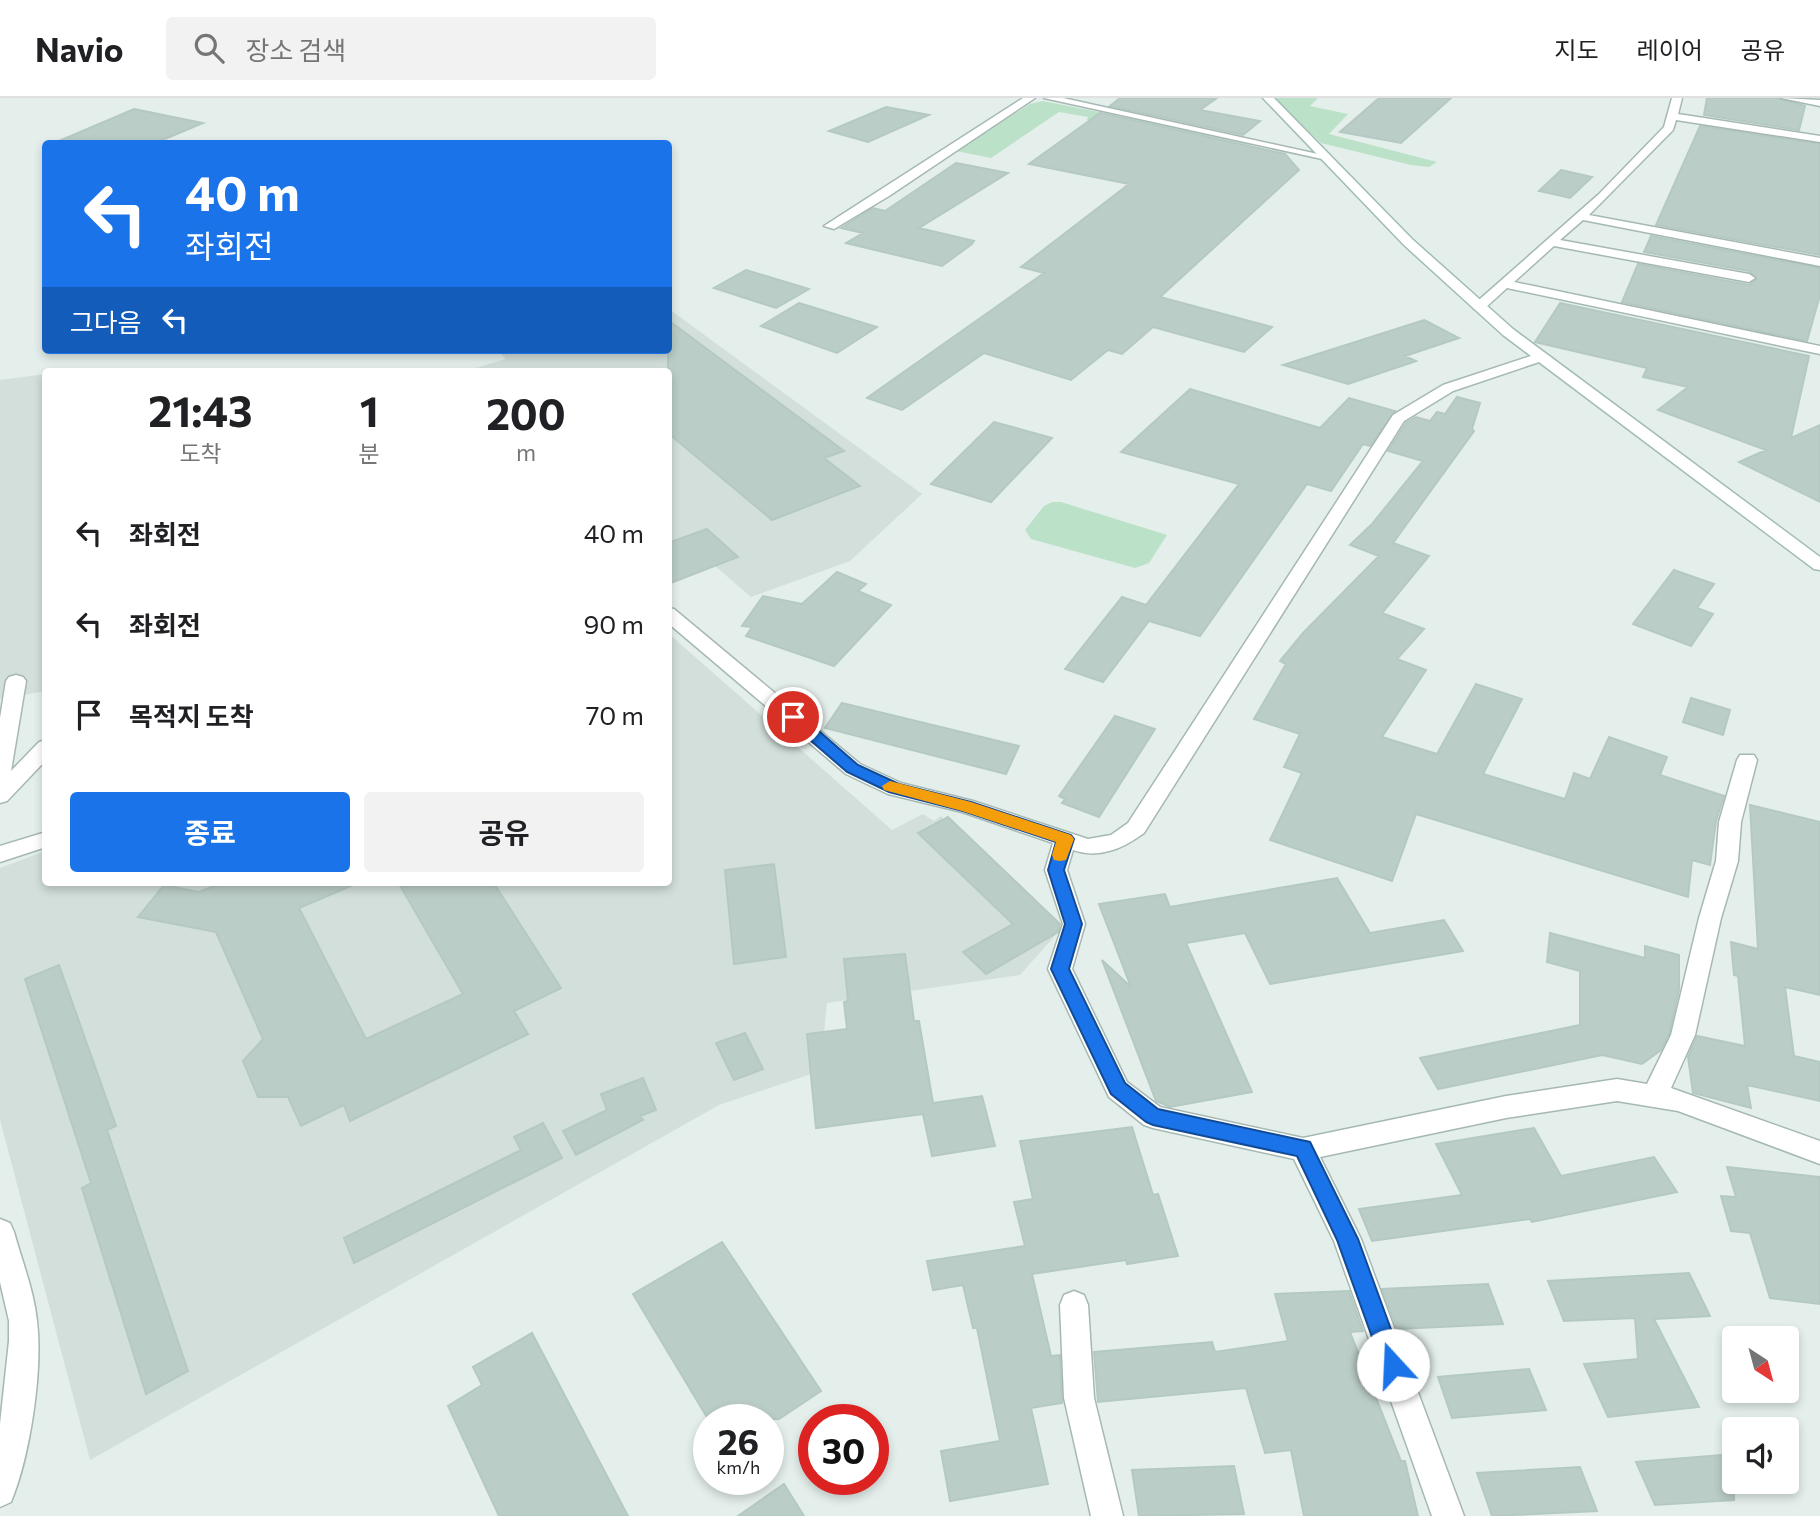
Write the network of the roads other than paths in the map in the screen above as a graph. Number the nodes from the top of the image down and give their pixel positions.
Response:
1 (1030, 98) edge
2 (1049, 98) edge
3 (1269, 98) edge
4 (1677, 98) edge
5 (1786, 98) edge
6 (1820, 103) edge
7 (1672, 116) junction
8 (1820, 139) edge
9 (944, 155) junction
10 (1322, 156) junction
11 (961, 158) dead end
12 (1578, 216) junction
13 (830, 226) dead end
14 (1549, 242) junction
15 (1820, 262) edge
16 (1749, 278) dead end
17 (1506, 284) junction
18 (1479, 306) junction
19 (1820, 350) edge
20 (1540, 357) junction
21 (1820, 565) edge
22 (672, 616) edge
23 (16, 681) dead end
24 (42, 751) edge
25 (1747, 760) dead end
26 (0, 778) edge
27 (0, 796) edge
28 (1065, 839) junction
29 (42, 840) edge
30 (0, 854) edge
31 (1654, 1096) junction
32 (1303, 1149) junction
33 (1820, 1153) edge
34 (0, 1232) edge
35 (1074, 1306) dead end
36 (0, 1491) edge
37 (1107, 1516) edge
38 (1448, 1516) edge

1 - 9 street
2 - 10 street
3 - 10 street
4 - 7 street
5 - 6 street
7 - 8 street
7 - 12 street
9 - 11 street
9 - 13 street
10 - 18 street
12 - 14 street
12 - 15 street
14 - 16 street
14 - 17 street
17 - 18 street
17 - 19 street
18 - 20 street
20 - 21 street
20 - 28 street
22 - 28 street
23 - 26 street
24 - 27 street
25 - 31 street
28 - 32 street
29 - 30 street
31 - 32 street
31 - 33 street
32 - 38 street
34 - 36 street
35 - 37 street

